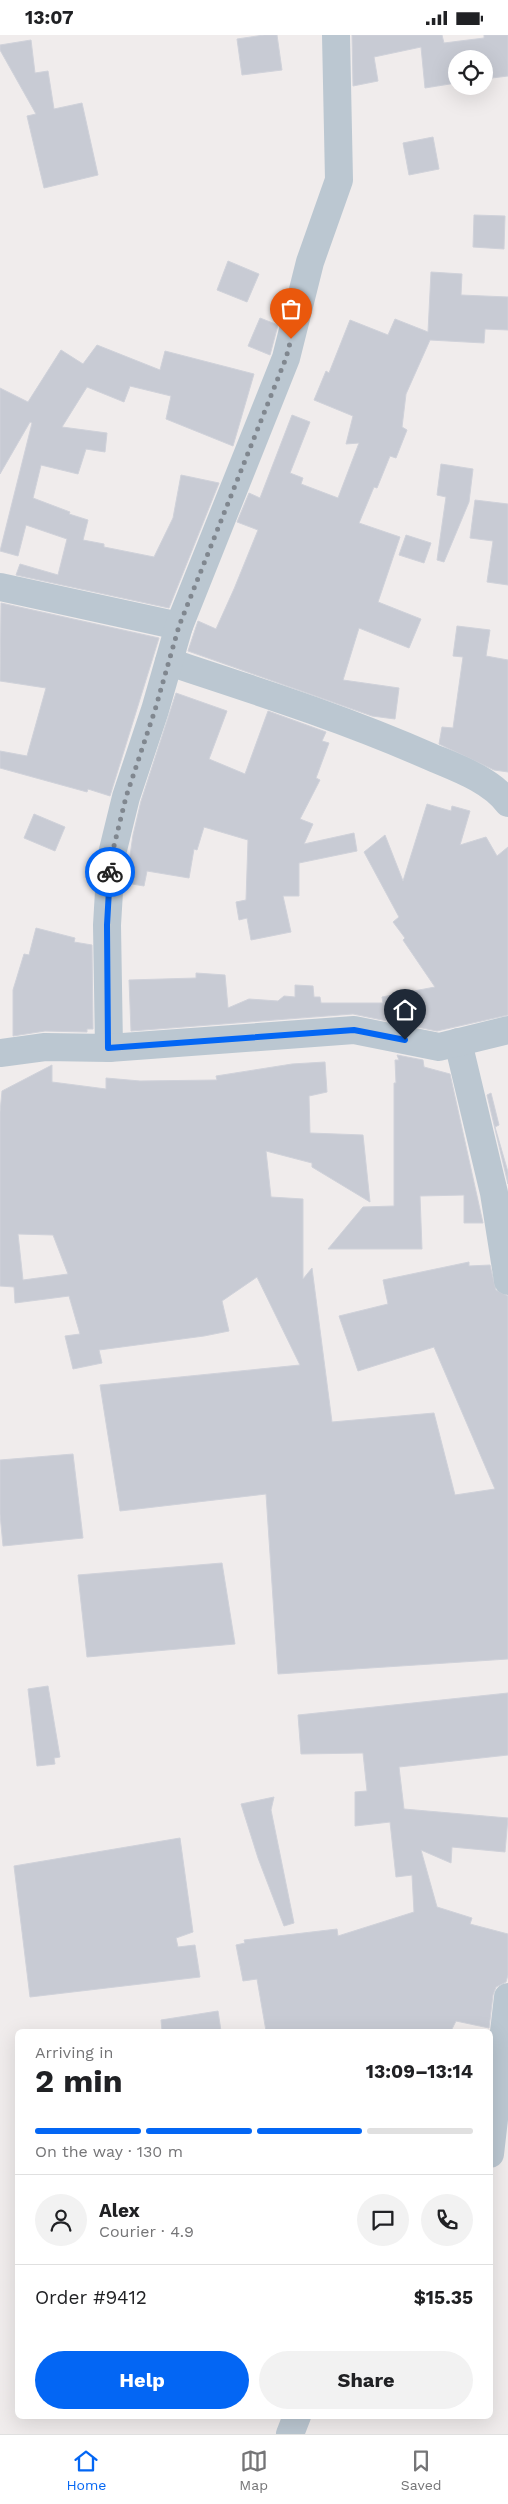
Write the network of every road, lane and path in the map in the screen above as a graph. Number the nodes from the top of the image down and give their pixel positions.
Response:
1 (336, 35) edge
2 (0, 587) edge
3 (179, 626) junction
4 (169, 662) junction
5 (508, 803) edge
6 (508, 1030) edge
7 (458, 1043) junction
8 (108, 1048) junction
9 (0, 1053) edge
10 (508, 1281) edge
11 (508, 1997) edge
12 (493, 2127) edge
13 (296, 2419) edge
14 (290, 2434) edge

1 - 3 street
2 - 3 street
3 - 4 street
4 - 5 street
4 - 8 street
6 - 7 street
7 - 8 street
7 - 10 street
8 - 9 street
11 - 12 street
13 - 14 street

